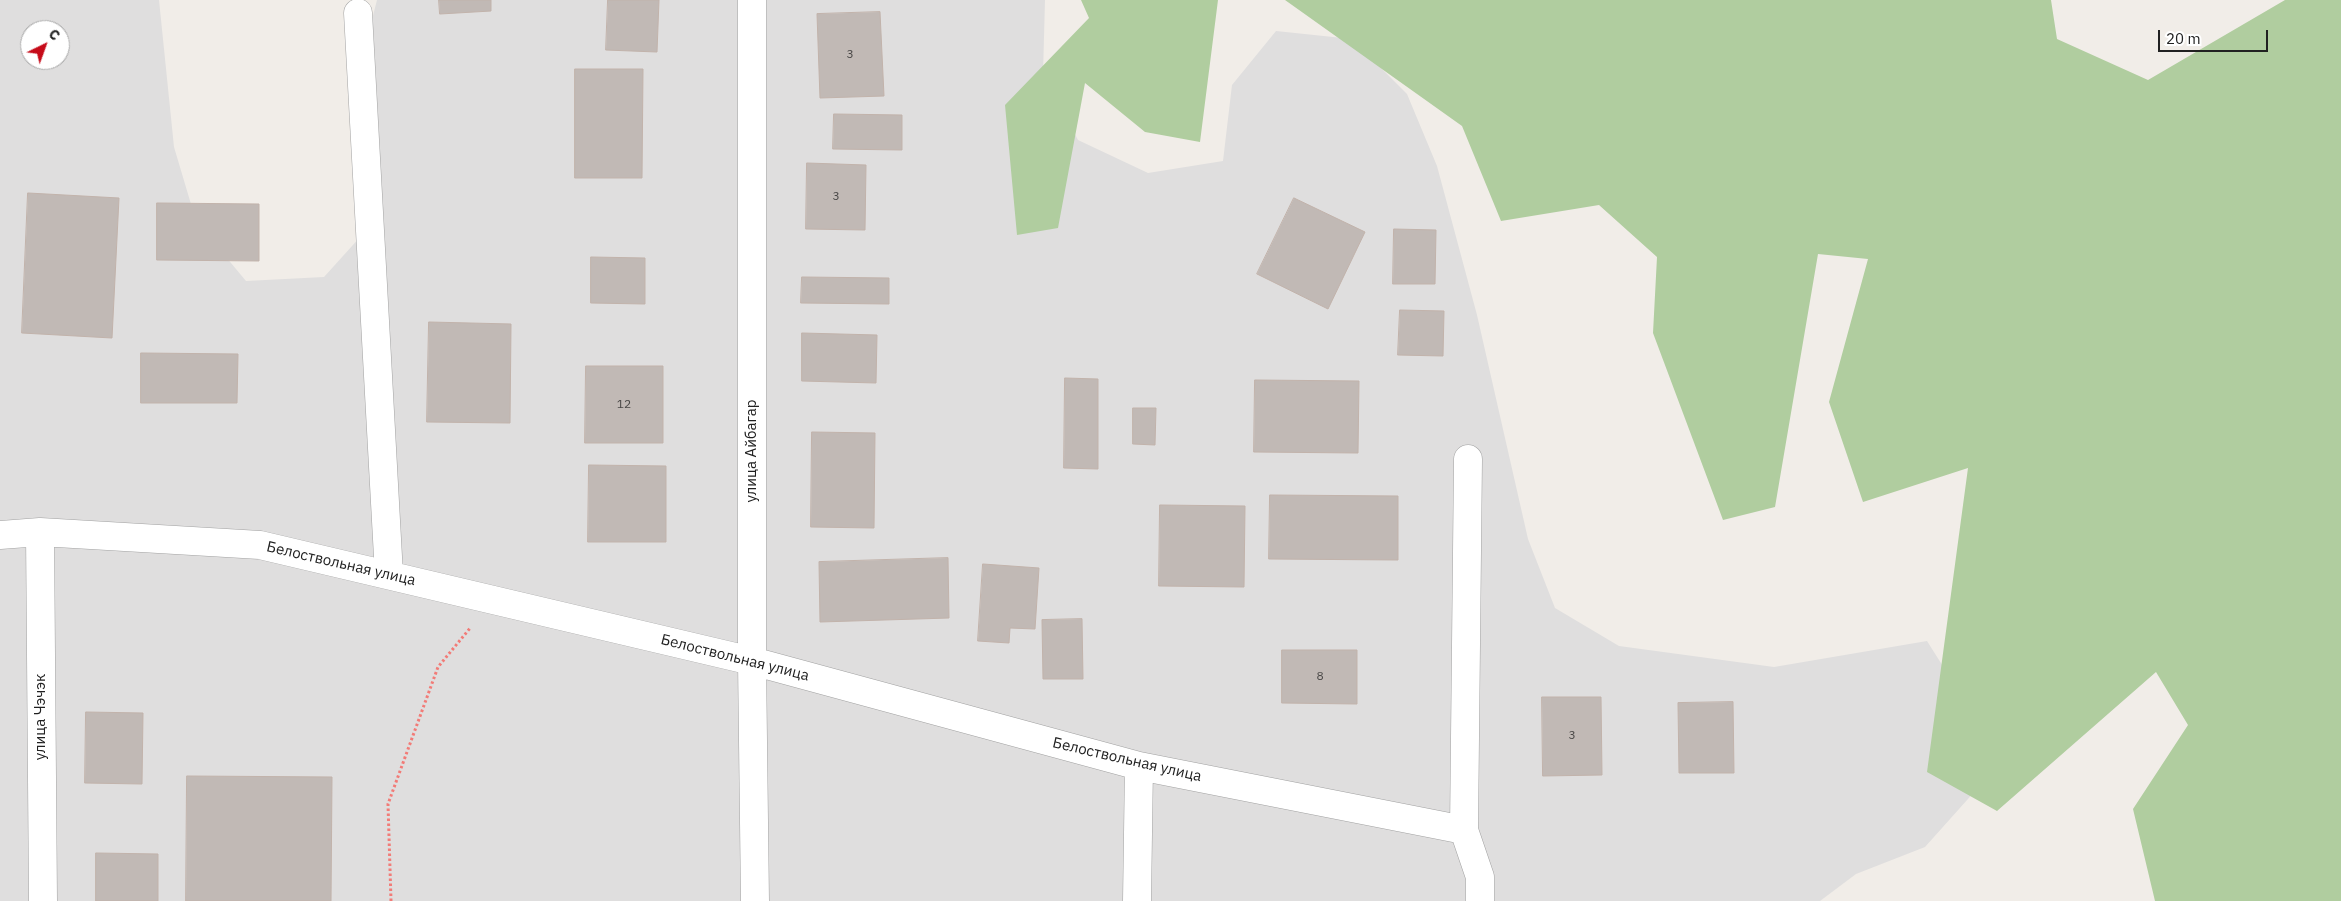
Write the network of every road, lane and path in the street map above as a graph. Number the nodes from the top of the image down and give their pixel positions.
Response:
1 (752, 0) edge
2 (358, 13) dead end
3 (1468, 459) dead end
4 (40, 532) junction
5 (0, 535) edge
6 (389, 575) junction
7 (494, 600) junction
8 (752, 661) junction
9 (1138, 766) junction
10 (1464, 830) junction
11 (43, 901) edge
12 (391, 901) edge
13 (755, 901) edge
14 (1137, 901) edge
15 (1480, 901) edge

1 - 8 street, улица Айбагар
2 - 6 street
3 - 10 street
4 - 5 street, Белоствольная улица
4 - 6 street, Белоствольная улица
4 - 11 street, улица Чэчэк
6 - 7 street, Белоствольная улица
7 - 8 street, Белоствольная улица
7 - 12 path
8 - 9 street, Белоствольная улица
8 - 13 street, улица Айбагар
9 - 10 street, Белоствольная улица
9 - 14 street
10 - 15 street

